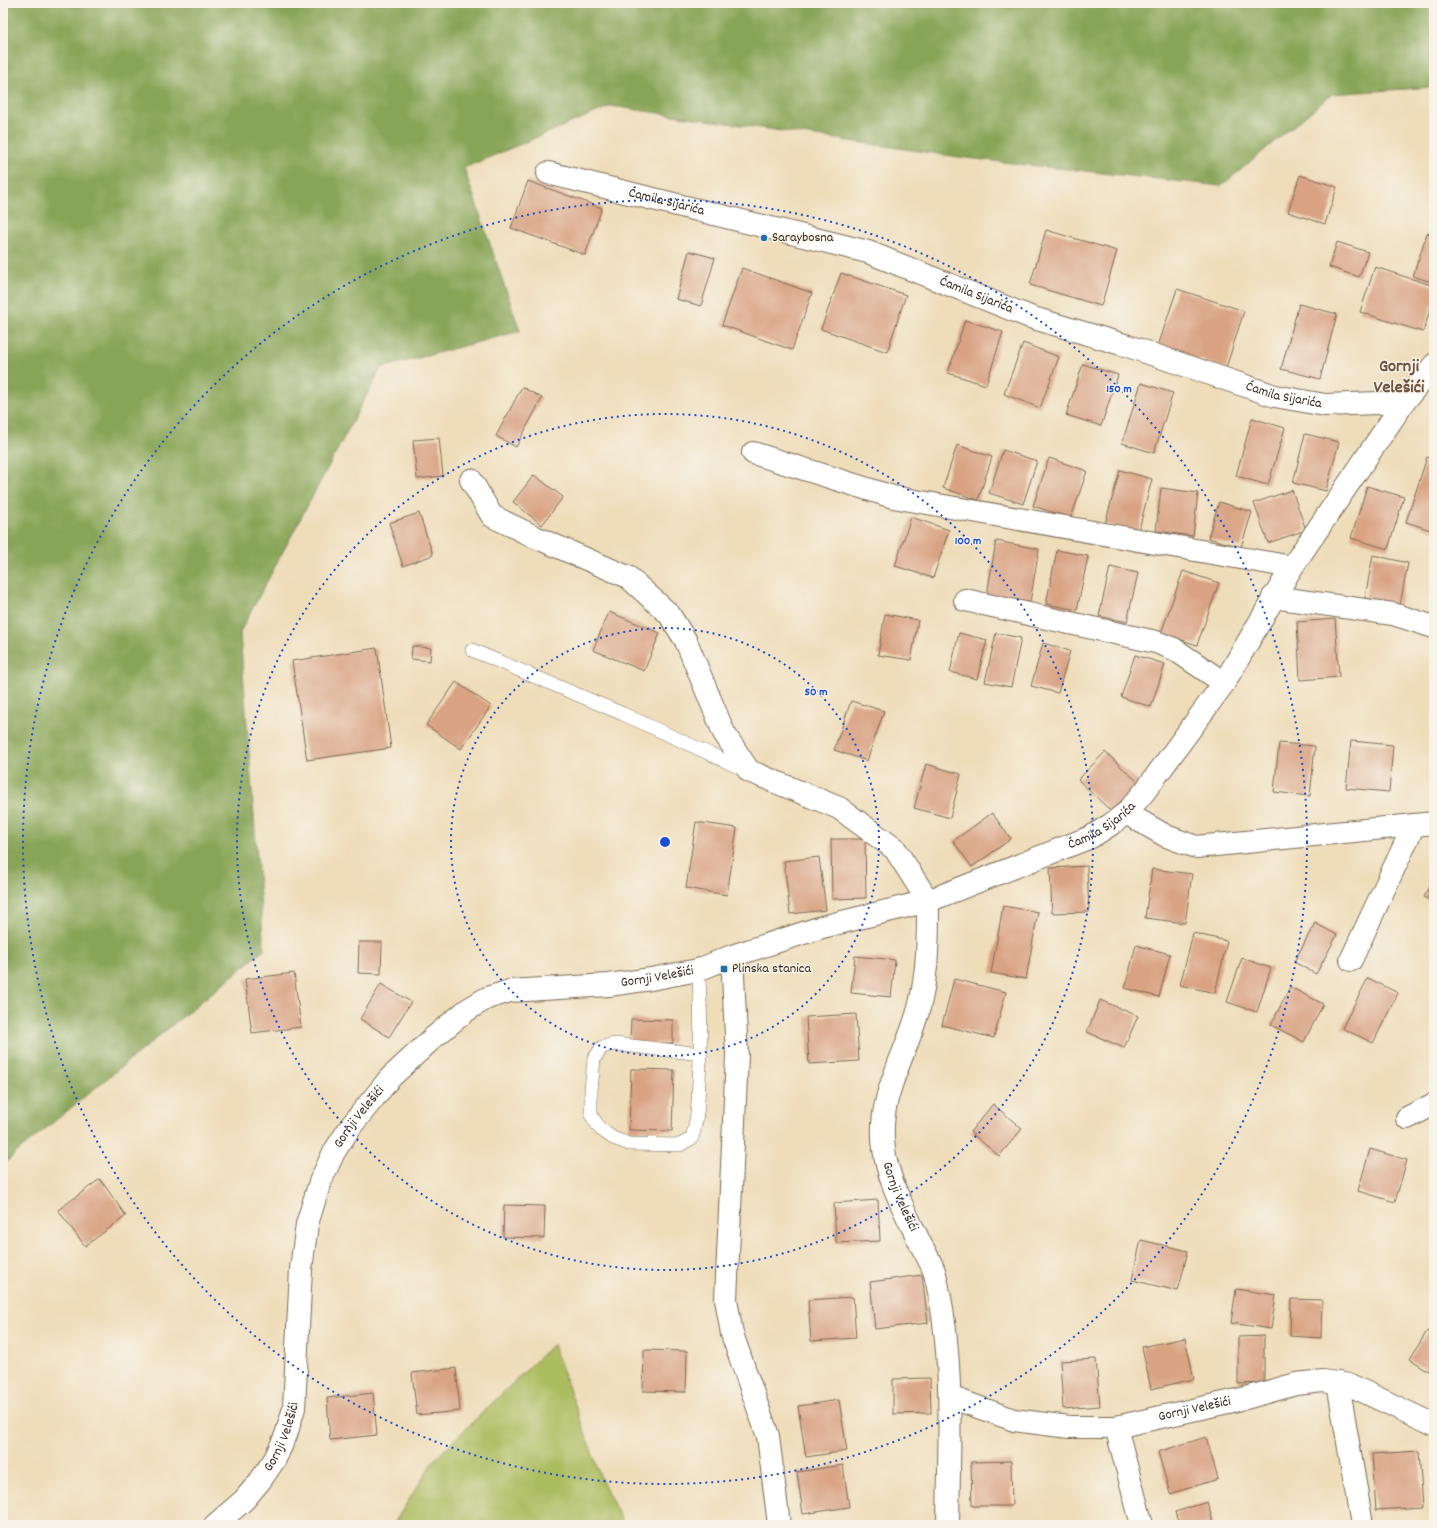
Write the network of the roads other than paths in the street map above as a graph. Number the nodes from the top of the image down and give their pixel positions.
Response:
1 (548, 173) dead end
2 (1434, 365) edge
3 (1404, 402) junction
4 (753, 453) dead end
5 (471, 480) dead end
6 (1292, 567) junction
7 (1273, 597) junction
8 (965, 600) dead end
9 (1434, 627) edge
10 (472, 650) dead end
11 (1224, 683) junction
12 (749, 771) junction
13 (1126, 813) junction
14 (1424, 824) edge
15 (928, 901) junction
16 (732, 956) junction
17 (1351, 960) dead end
18 (698, 970) junction
19 (701, 1054) junction
20 (1434, 1104) edge
21 (1407, 1118) dead end
22 (1338, 1383) junction
23 (950, 1397) junction
24 (1434, 1425) edge
25 (1116, 1427) junction
26 (215, 1525) edge
27 (779, 1525) edge
28 (948, 1525) edge
29 (1142, 1525) edge
30 (1362, 1525) edge

1 - 3 street, Ćamila Sijarića
2 - 3 street, Ćamila Sijarića
3 - 6 street, Ćamila Sijarića
4 - 6 street
5 - 12 street
6 - 7 street, Ćamila Sijarića
7 - 9 street
7 - 11 street, Ćamila Sijarića
8 - 11 street
10 - 12 lane
11 - 13 street, Ćamila Sijarića
12 - 15 street
13 - 14 street
13 - 15 street, Ćamila Sijarića
14 - 17 street
15 - 16 street, Gornji Velešići
15 - 23 street, Gornji Velešići
16 - 18 street, Gornji Velešići
16 - 27 street
18 - 19 lane
18 - 26 street, Gornji Velešići
19 - 19 lane
20 - 21 street
22 - 24 street, Gornji Velešići
22 - 25 street, Gornji Velešići
22 - 30 street
23 - 25 street, Gornji Velešići
23 - 28 street, Gornji Velešići
25 - 29 street

